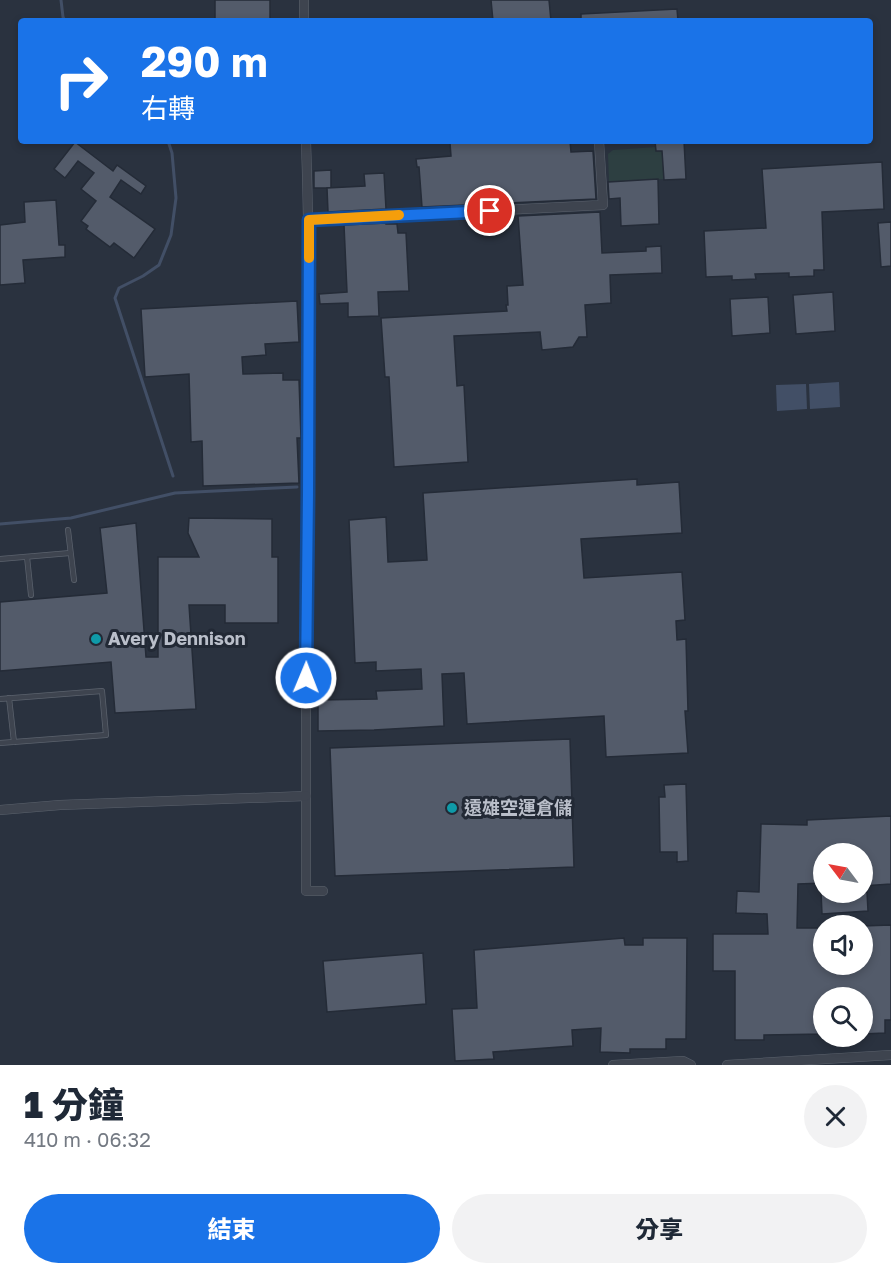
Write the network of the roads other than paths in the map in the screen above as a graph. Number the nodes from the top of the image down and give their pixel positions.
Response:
1 (304, 0) edge
2 (304, 18) edge
3 (306, 144) edge
4 (599, 144) edge
5 (309, 220) junction
6 (68, 530) dead end
7 (70, 553) junction
8 (27, 557) junction
9 (0, 559) edge
10 (74, 580) dead end
11 (31, 595) dead end
12 (306, 678) dead end
13 (284, 690) dead end
14 (9, 698) junction
15 (0, 699) edge
16 (14, 742) junction
17 (0, 743) edge
18 (306, 796) junction
19 (0, 810) edge
20 (323, 891) dead end
21 (891, 1055) edge
22 (613, 1065) edge
23 (691, 1065) edge
24 (727, 1065) edge

1 - 2 street
3 - 5 street
4 - 5 street
5 - 12 street
6 - 7 lane
7 - 8 lane
7 - 10 lane
8 - 9 lane
8 - 11 lane
13 - 18 street
14 - 15 lane
14 - 16 lane
14 - 16 lane
16 - 17 lane
18 - 19 street
18 - 20 street
21 - 24 street
22 - 23 street

